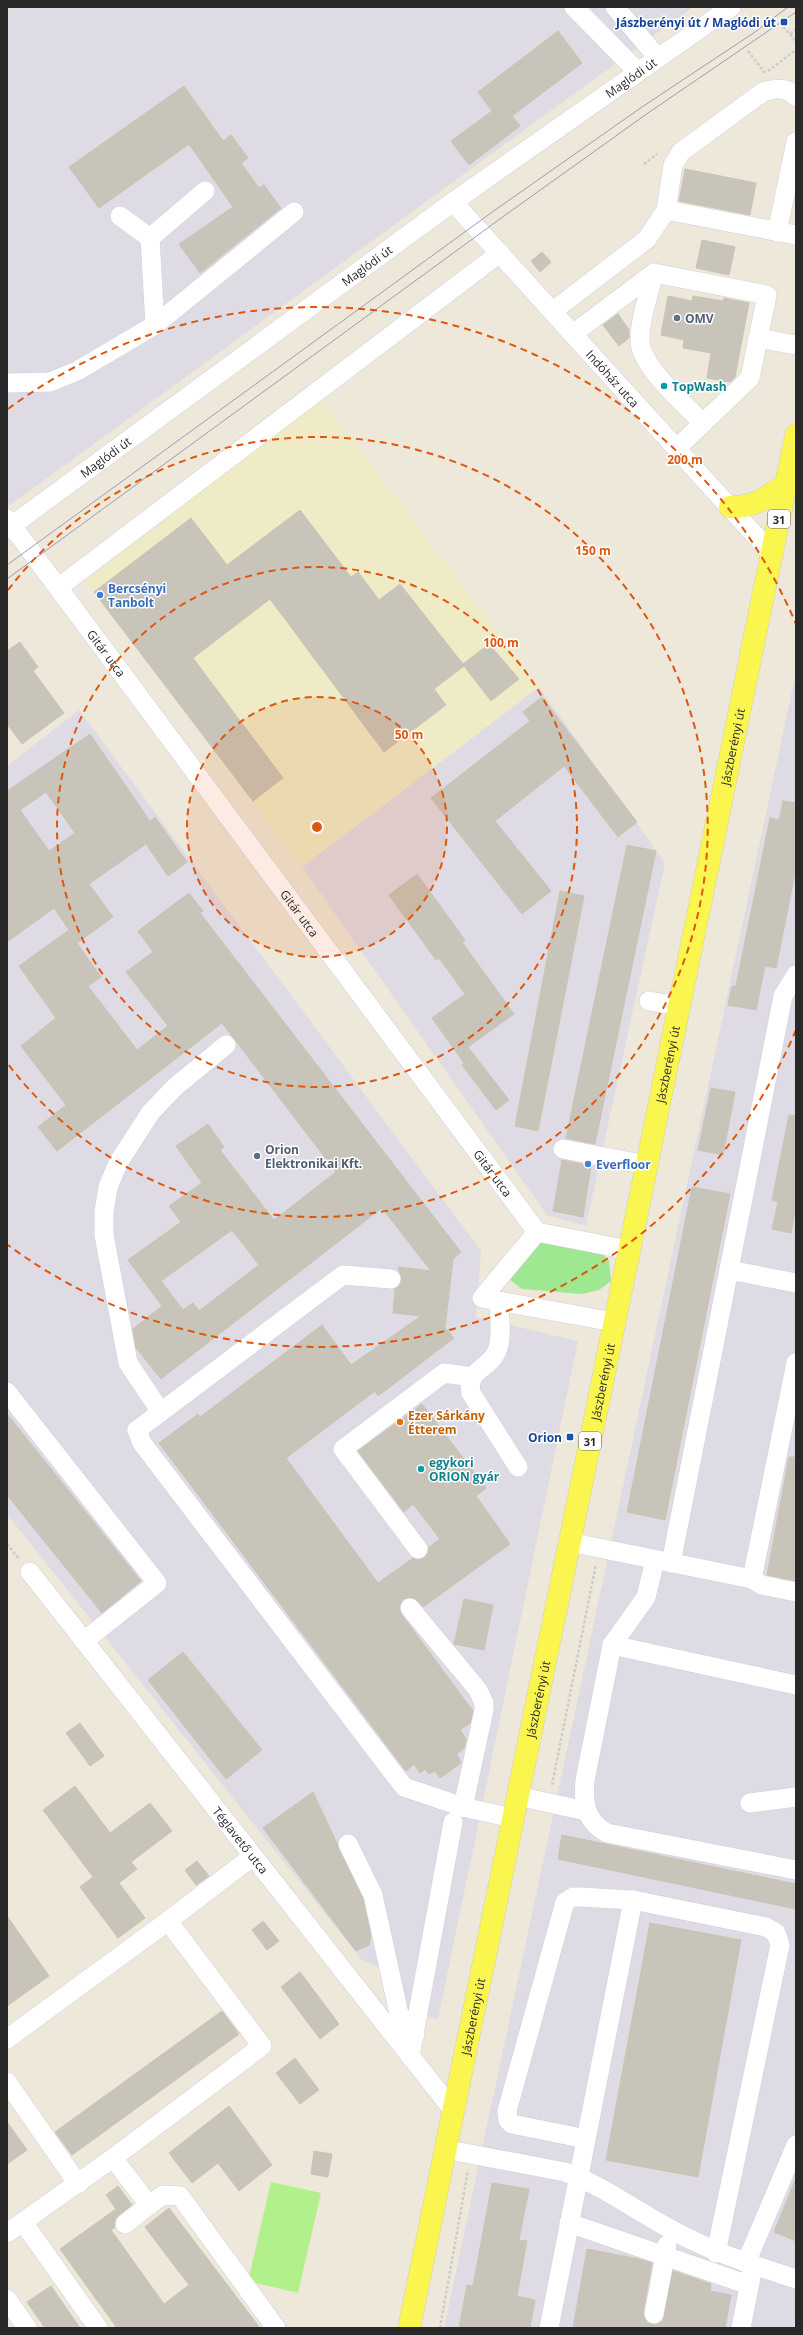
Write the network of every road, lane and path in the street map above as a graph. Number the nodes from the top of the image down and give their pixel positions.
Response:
1 (574, 7) edge
2 (615, 7) edge
3 (731, 7) edge
4 (783, 27) dead end
5 (796, 29) edge
6 (790, 34) junction
7 (796, 42) edge
8 (796, 50) edge
9 (658, 58) junction
10 (638, 72) junction
11 (770, 75) dead end
12 (796, 97) edge
13 (796, 142) edge
14 (205, 190) dead end
15 (453, 202) junction
16 (666, 210) junction
17 (294, 212) dead end
18 (120, 216) dead end
19 (776, 232) junction
20 (796, 235) edge
21 (150, 238) junction
22 (500, 253) junction
23 (603, 273) junction
24 (654, 273) junction
25 (620, 298) junction
26 (553, 311) junction
27 (154, 326) junction
28 (574, 334) junction
29 (758, 338) junction
30 (796, 345) edge
31 (7, 383) edge
32 (703, 423) junction
33 (796, 439) edge
34 (677, 448) junction
35 (786, 484) junction
36 (730, 507) junction
37 (9, 524) edge
38 (772, 554) junction
39 (59, 587) junction
40 (796, 975) edge
41 (649, 1001) dead end
42 (679, 1006) junction
43 (226, 1046) dead end
44 (563, 1149) dead end
45 (647, 1166) junction
46 (537, 1232) junction
47 (629, 1250) junction
48 (729, 1270) junction
49 (391, 1279) dead end
50 (796, 1283) edge
51 (499, 1301) junction
52 (614, 1322) junction
53 (796, 1364) edge
54 (472, 1376) junction
55 (7, 1392) edge
56 (161, 1412) junction
57 (518, 1467) dead end
58 (569, 1542) junction
59 (418, 1548) dead end
60 (599, 1548) junction
61 (663, 1561) junction
62 (30, 1572) dead end
63 (752, 1579) junction
64 (796, 1592) edge
65 (410, 1608) dead end
66 (84, 1641) junction
67 (612, 1645) junction
68 (796, 1685) edge
69 (517, 1796) junction
70 (796, 1796) edge
71 (548, 1803) junction
72 (750, 1804) dead end
73 (586, 1811) junction
74 (458, 1815) junction
75 (512, 1818) junction
76 (348, 1844) dead end
77 (253, 1856) junction
78 (796, 1870) edge
79 (633, 1900) junction
80 (168, 1921) junction
81 (399, 2014) junction
82 (379, 2017) junction
83 (415, 2034) junction
84 (7, 2039) edge
85 (410, 2056) junction
86 (7, 2082) edge
87 (452, 2108) junction
88 (586, 2139) junction
89 (796, 2145) edge
90 (444, 2149) junction
91 (471, 2154) junction
92 (113, 2158) junction
93 (578, 2177) junction
94 (78, 2184) junction
95 (149, 2205) junction
96 (23, 2222) junction
97 (569, 2223) junction
98 (125, 2224) dead end
99 (671, 2230) junction
100 (7, 2233) edge
101 (716, 2253) junction
102 (664, 2256) junction
103 (750, 2264) junction
104 (796, 2279) edge
105 (749, 2285) junction
106 (7, 2299) edge
107 (654, 2314) dead end
108 (27, 2328) edge
109 (98, 2328) edge
110 (276, 2328) edge
111 (409, 2328) edge
112 (440, 2328) edge
113 (550, 2328) edge
114 (741, 2328) edge

1 - 10 street
2 - 9 street
3 - 9 street, Maglódi út
4 - 6 path
5 - 6 path
6 - 7 path
8 - 11 path
9 - 10 street, Maglódi út
10 - 15 street, Maglódi út
12 - 16 street
13 - 19 street
14 - 21 street
15 - 22 street, Indóház utca
15 - 37 street, Maglódi út
16 - 19 street
16 - 23 street
17 - 27 street
18 - 21 street
19 - 20 street
21 - 27 street
22 - 26 street, Indóház utca
22 - 39 street
23 - 25 street
23 - 26 street
24 - 25 street
24 - 29 street
24 - 32 street
25 - 28 street
26 - 28 street, Indóház utca
27 - 31 street
28 - 34 street, Indóház utca
29 - 30 street
29 - 32 street
32 - 34 street
33 - 35 main road, Jászberényi út / 31
34 - 36 street, Indóház utca
35 - 36 main road
35 - 38 main road, Jászberényi út / 31
36 - 38 street, Indóház utca
37 - 39 street, Gitár utca
38 - 42 main road, Jászberényi út / 31
39 - 46 street, Gitár utca
40 - 48 street
41 - 42 street
42 - 45 main road, Jászberényi út / 31
43 - 56 street
44 - 45 street
45 - 47 main road, Jászberényi út / 31
46 - 47 street
46 - 51 street
47 - 52 main road, Jászberényi út / 31
48 - 50 street
48 - 61 street
49 - 56 street
51 - 52 street
51 - 54 street
52 - 58 main road, Jászberényi út / 31
53 - 63 street
54 - 57 street
54 - 59 street
55 - 66 street
56 - 74 street
58 - 60 street
58 - 69 main road, Jászberényi út / 31
60 - 61 street
60 - 71 path
61 - 63 street
61 - 67 street
62 - 66 street, Téglavető utca
63 - 64 street
65 - 74 street
66 - 77 street, Téglavető utca
67 - 68 street
67 - 73 street
69 - 71 street
69 - 75 main road, Jászberényi út / 31
70 - 72 street
71 - 73 street
73 - 78 street
74 - 75 street
74 - 83 street
75 - 87 main road, Jászberényi út / 31
76 - 81 street
77 - 80 street
77 - 82 street, Téglavető utca
79 - 88 street
79 - 88 street
79 - 101 street
80 - 84 street
80 - 92 street
81 - 82 street
81 - 83 street
82 - 85 street, Téglavető utca
83 - 85 street
85 - 87 street, Téglavető utca
86 - 94 street
87 - 90 main road, Jászberényi út / 31
88 - 93 street
89 - 103 street
90 - 91 street
90 - 111 main road, Jászberényi út / 31
91 - 93 street
91 - 112 path
92 - 94 street
92 - 95 street
93 - 97 street
93 - 99 street
94 - 96 street
95 - 98 street
95 - 110 street
96 - 100 street
96 - 109 street
97 - 102 street
97 - 113 street
99 - 101 street
99 - 102 street
101 - 103 street
102 - 105 street
102 - 107 street
103 - 104 street
103 - 105 street
105 - 114 street
106 - 108 street

